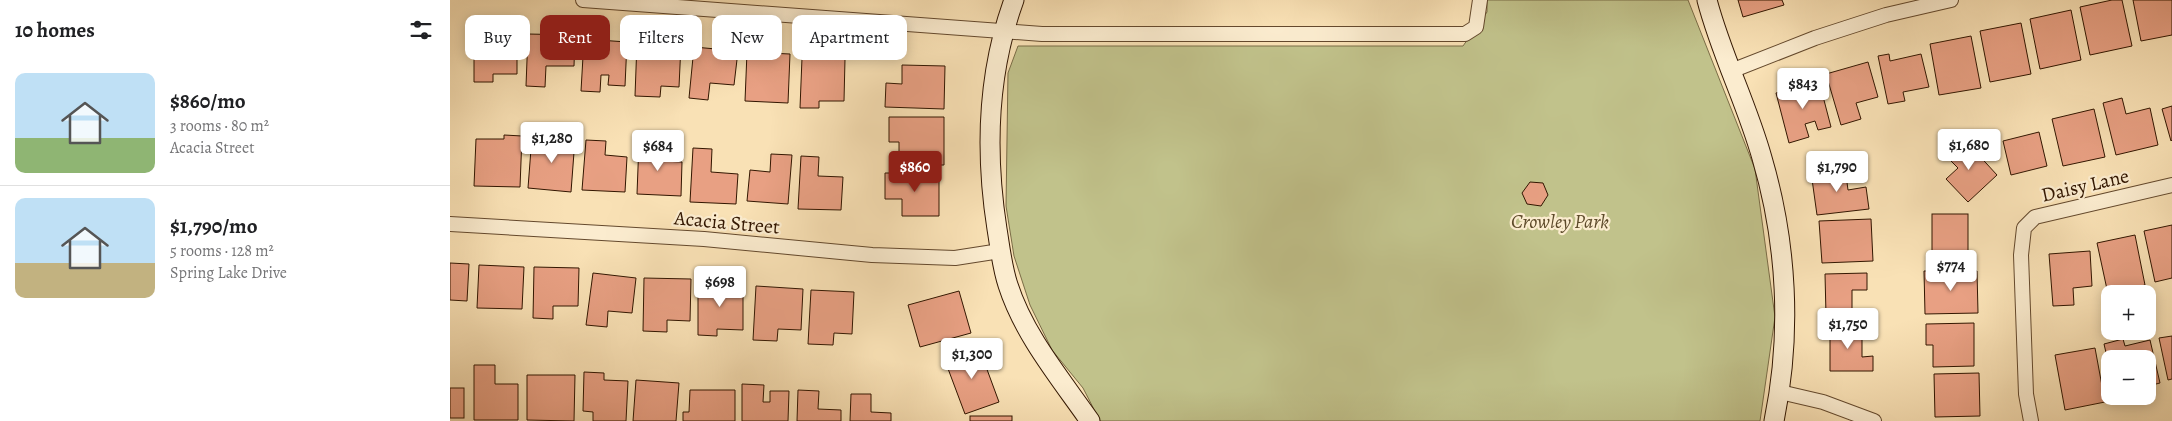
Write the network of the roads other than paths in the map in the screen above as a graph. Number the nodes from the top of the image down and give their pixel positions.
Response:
1 (584, 0) edge
2 (1014, 0) edge
3 (1480, 0) edge
4 (1707, 0) edge
5 (1951, 0) edge
6 (1003, 32) junction
7 (1731, 71) junction
8 (2172, 185) edge
9 (450, 224) edge
10 (1000, 251) junction
11 (1780, 392) junction
12 (1090, 421) edge
13 (1774, 421) edge
14 (1874, 421) edge
15 (2031, 421) edge

1 - 6 street
2 - 6 street
3 - 6 street
4 - 7 street
5 - 7 street
6 - 10 street
7 - 11 street
8 - 15 street, Daisy Lane
9 - 10 street, Acacia Street
10 - 12 street
11 - 13 street
11 - 14 street

